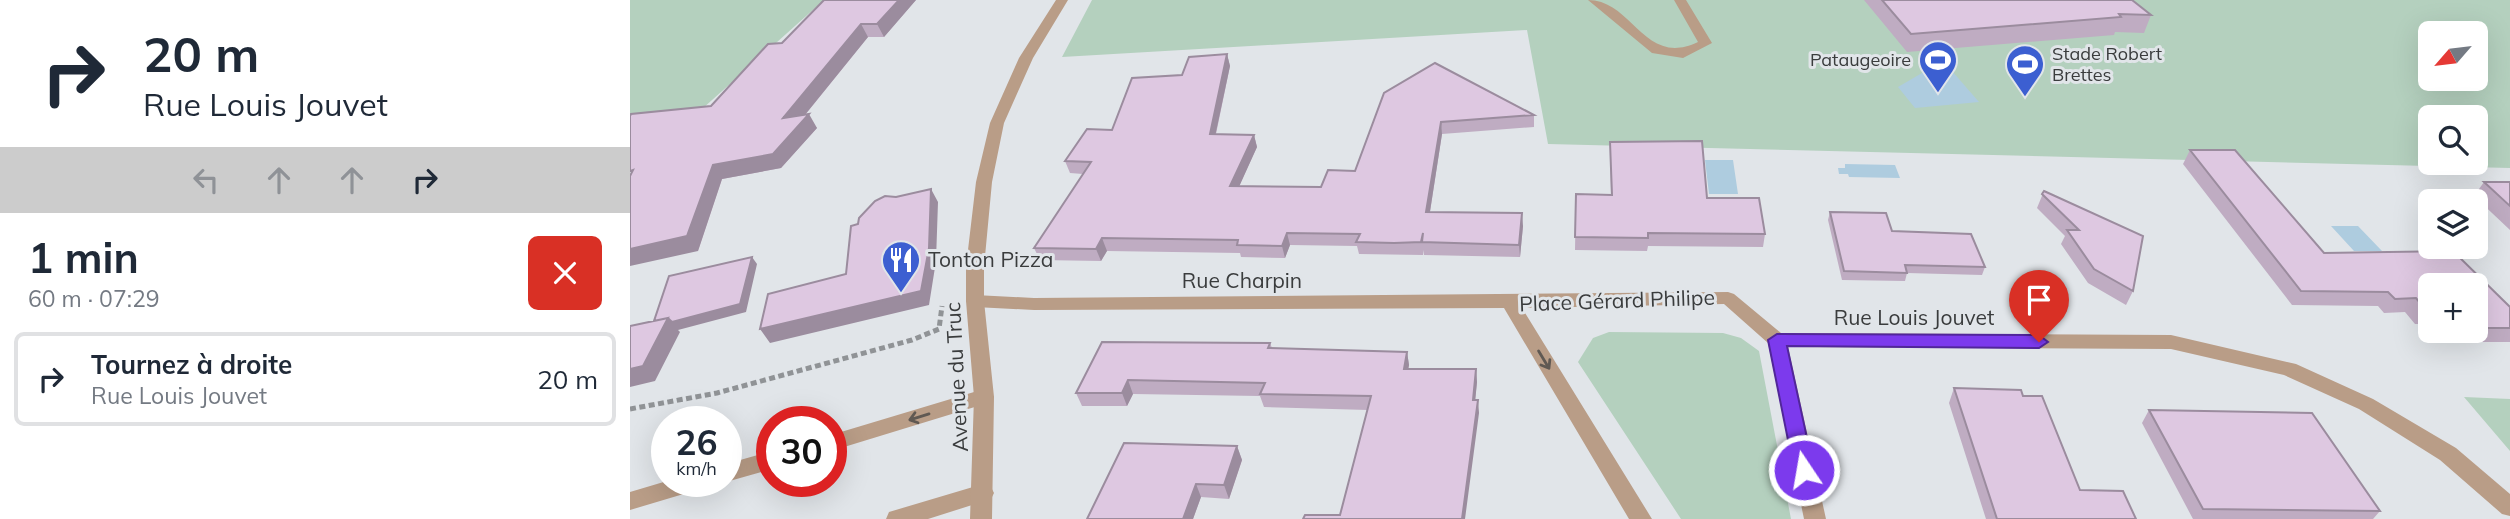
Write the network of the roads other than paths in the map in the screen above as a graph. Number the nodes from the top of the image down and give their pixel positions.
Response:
1 (1062, 0) edge
2 (1594, 0) edge
3 (1680, 0) edge
4 (975, 301) junction
5 (1509, 302) junction
6 (1777, 340) junction
7 (984, 397) junction
8 (847, 438) edge
9 (984, 493) junction
10 (651, 495) edge
11 (630, 501) edge
12 (2510, 507) edge
13 (897, 519) edge
14 (981, 519) edge
15 (1641, 519) edge
16 (1815, 519) edge

1 - 4 street, Avenue du Truc
2 - 3 street
4 - 5 street, Rue Charpin
4 - 7 street, Avenue du Truc
5 - 6 street, Place Gérard Philipe
5 -> 15 street, Place Gérard Philipe
6 - 12 street, Rue Louis Jouvet
6 - 16 street
7 -> 8 street
7 - 9 street, Avenue du Truc
9 - 13 street
9 - 14 street, Avenue du Truc
10 - 11 street

